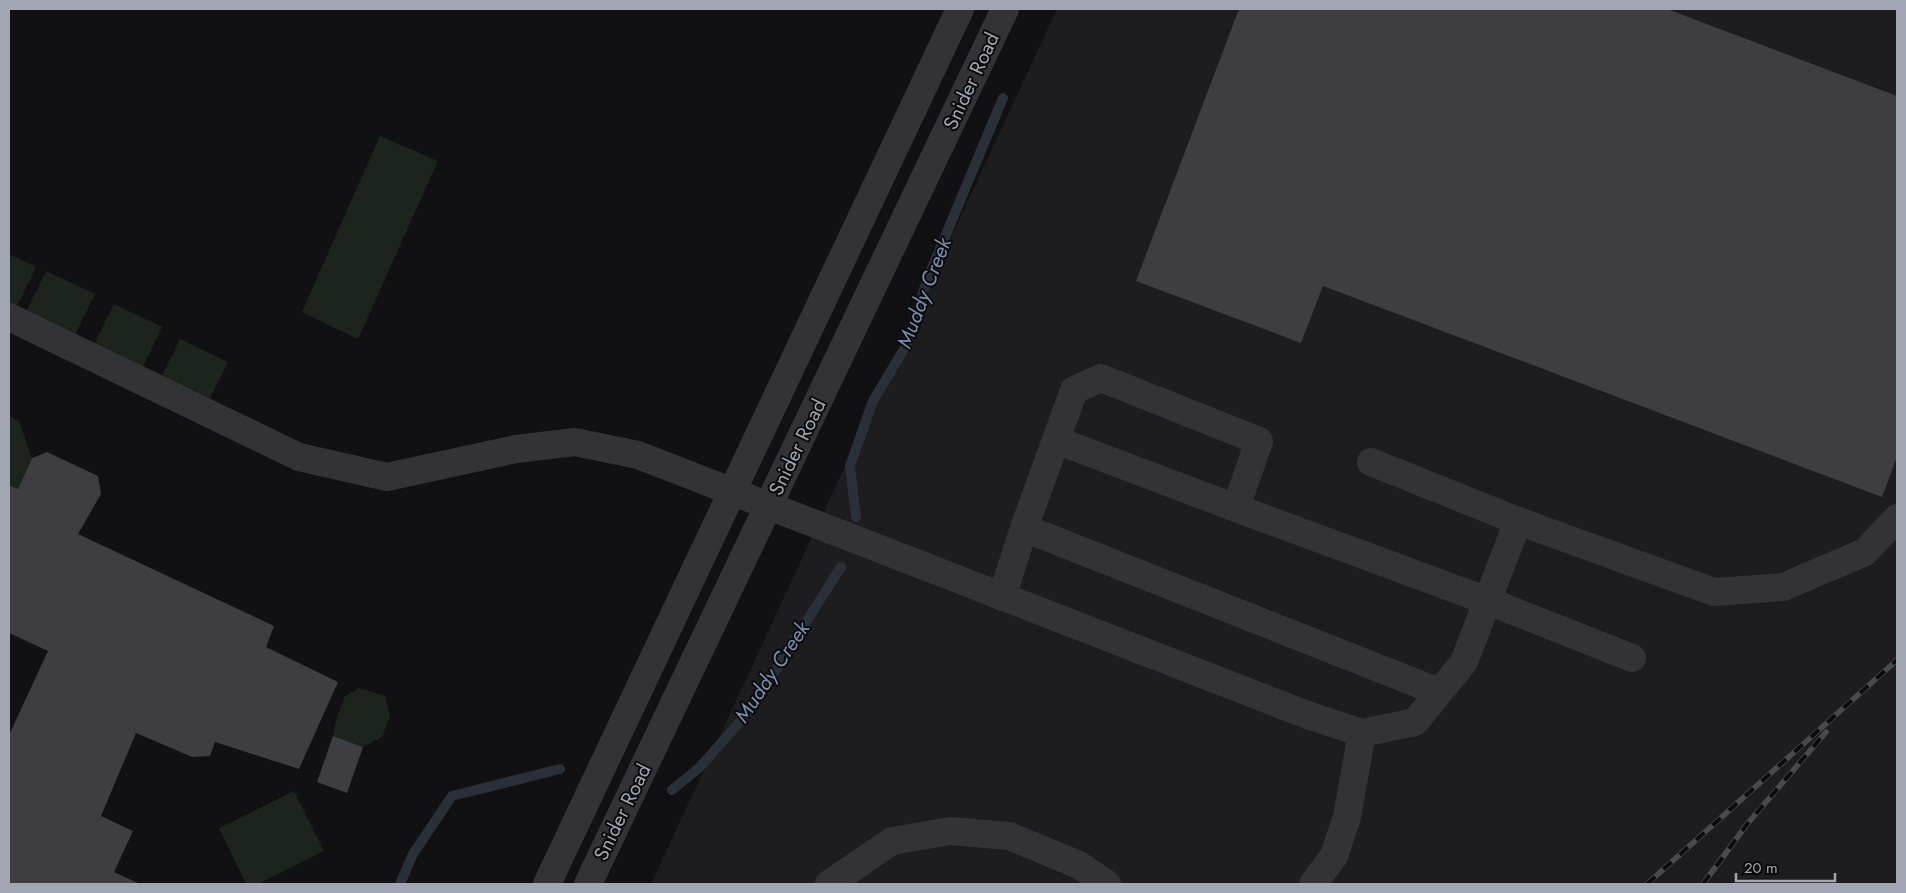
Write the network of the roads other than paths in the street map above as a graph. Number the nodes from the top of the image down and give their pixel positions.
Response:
1 (960, 9) edge
2 (1004, 9) edge
3 (9, 317) edge
4 (1056, 440) junction
5 (1371, 462) dead end
6 (732, 493) junction
7 (768, 507) junction
8 (1236, 508) junction
9 (1897, 518) edge
10 (1518, 521) junction
11 (1024, 528) junction
12 (1002, 597) junction
13 (1488, 601) junction
14 (1632, 658) dead end
15 (1439, 692) junction
16 (1362, 733) junction
17 (547, 884) edge
18 (588, 884) edge
19 (829, 884) edge
20 (1107, 884) edge
21 (1313, 884) edge

1 - 6 street, Snider Road
2 - 7 street, Snider Road
3 - 6 street
4 - 8 street
4 - 8 street
4 - 11 street
5 - 10 street
6 - 7 street
6 - 17 street, Snider Road
7 - 12 street
7 - 18 street, Snider Road
8 - 13 street
9 - 10 street
10 - 13 street
11 - 12 street
11 - 15 street
12 - 16 street
13 - 14 street
13 - 15 street
15 - 16 street
16 - 21 street
19 - 20 street

